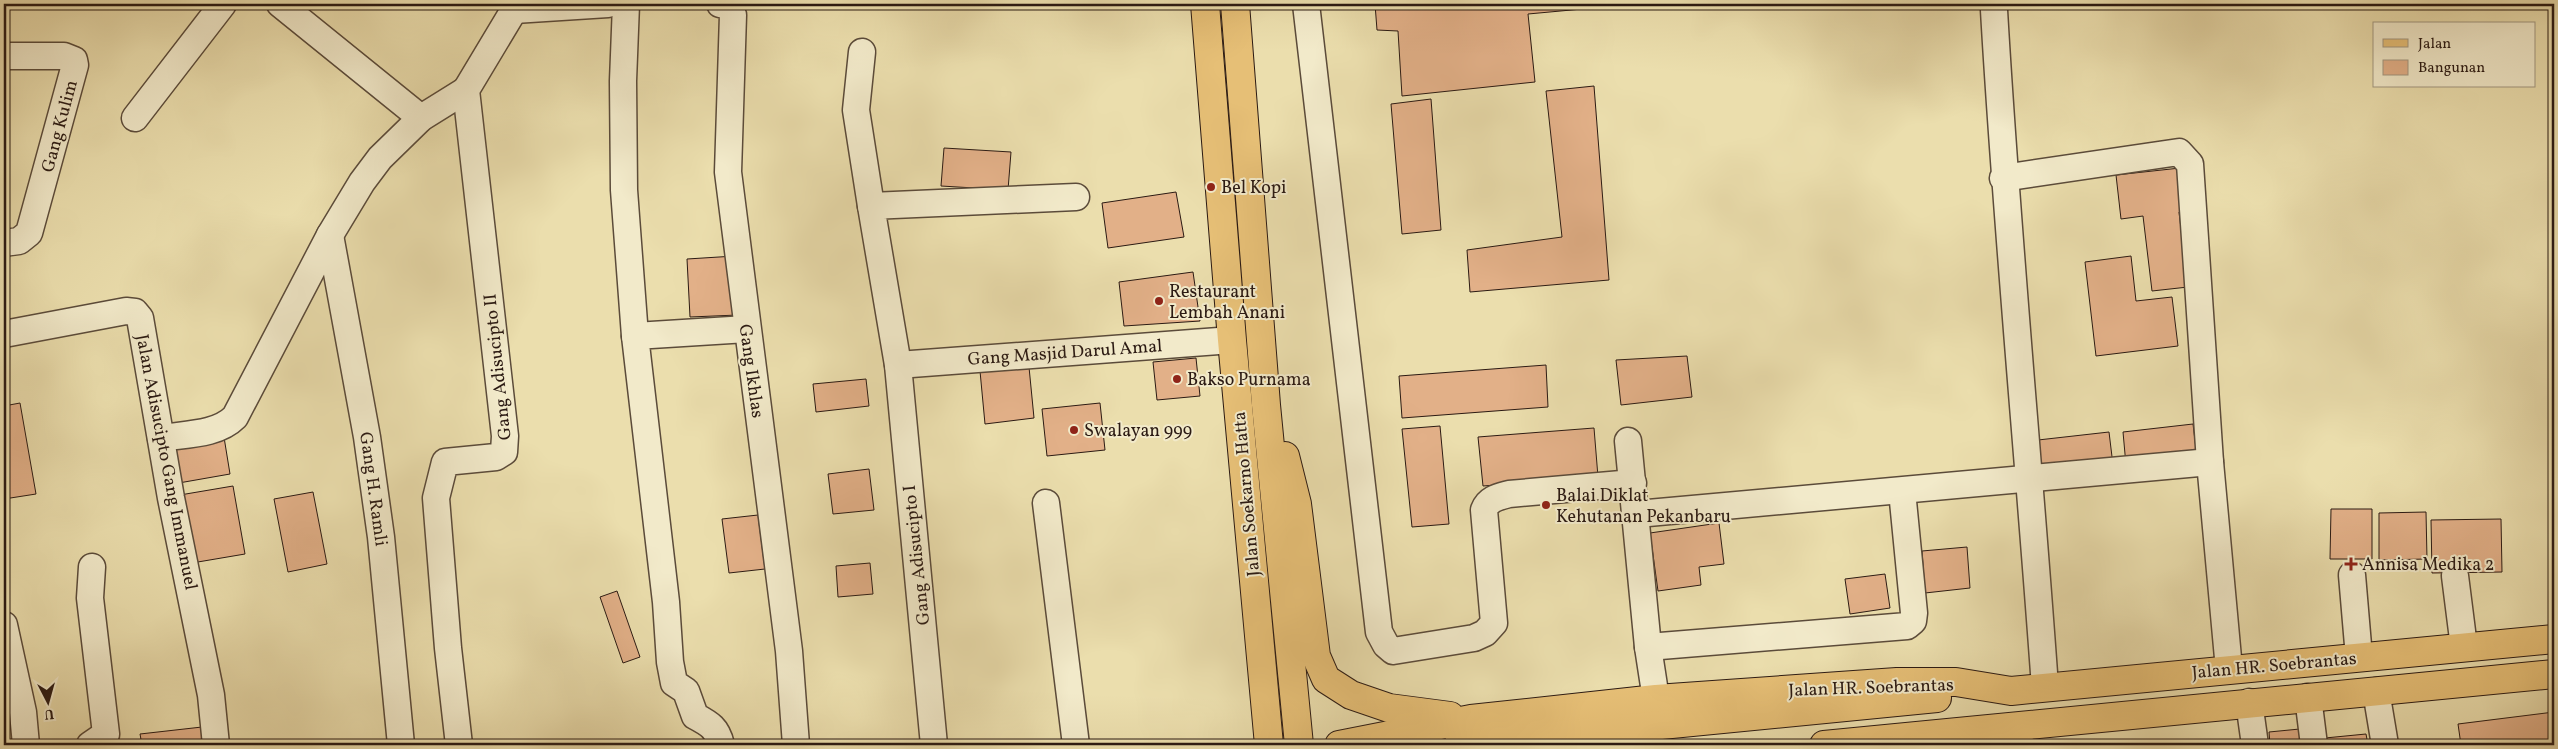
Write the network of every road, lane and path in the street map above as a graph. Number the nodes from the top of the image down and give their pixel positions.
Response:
1 (223, 4) edge
2 (280, 4) edge
3 (608, 4) edge
4 (626, 4) edge
5 (720, 4) edge
6 (1206, 4) edge
7 (1235, 4) edge
8 (1306, 4) edge
9 (513, 7) edge
10 (1994, 10) dead end
11 (862, 52) dead end
12 (4, 56) edge
13 (466, 90) junction
14 (135, 118) dead end
15 (421, 118) junction
16 (2003, 178) junction
17 (1076, 197) dead end
18 (871, 206) junction
19 (330, 235) junction
20 (4, 243) edge
21 (747, 330) junction
22 (4, 334) edge
23 (635, 336) junction
24 (1232, 340) junction
25 (898, 365) junction
26 (1266, 406) junction
27 (161, 438) junction
28 (1628, 441) dead end
29 (2210, 462) junction
30 (2030, 478) junction
31 (1633, 483) junction
32 (1902, 491) junction
33 (1046, 503) dead end
34 (1637, 514) junction
35 (92, 567) dead end
36 (2352, 576) dead end
37 (2456, 576) dead end
38 (4, 625) edge
39 (2554, 639) edge
40 (1648, 647) junction
41 (2464, 647) junction
42 (2358, 657) junction
43 (2229, 670) junction
44 (2554, 674) edge
45 (2045, 687) junction
46 (2011, 690) junction
47 (2376, 691) junction
48 (2308, 698) junction
49 (1656, 699) junction
50 (2249, 702) junction
51 (1471, 719) junction
52 (26, 745) edge
53 (90, 745) edge
54 (216, 745) edge
55 (401, 745) edge
56 (459, 745) edge
57 (721, 745) edge
58 (796, 745) edge
59 (934, 745) edge
60 (1076, 745) edge
61 (1269, 745) edge
62 (1299, 745) edge
63 (1339, 745) edge
64 (1458, 745) edge
65 (1824, 745) edge
66 (2255, 745) edge
67 (2314, 745) edge
68 (2384, 745) edge

1 - 14 street
2 - 15 street
3 - 9 street
4 - 23 street
5 - 21 street, Gang Ikhlas
6 - 24 main road, Jalan Soekarno Hatta
7 - 26 main road, Jalan Soekarno Hatta
8 - 31 street
9 - 13 street
10 - 16 street
11 - 18 street, Gang Adisucipto I
12 - 20 street, Gang Kulim
13 - 15 street
13 - 56 street, Gang Adisucipto II
15 - 19 street
16 - 29 street
16 - 30 street
17 - 18 street
18 - 25 street, Gang Adisucipto I
19 - 27 street
19 - 55 street, Gang H. Ramli
21 - 23 street
21 - 58 street, Gang Ikhlas
22 - 27 street, Jalan Adisucipto Gang Immanuel
23 - 57 street
24 - 25 street, Gang Masjid Darul Amal
24 - 61 main road, Jalan Soekarno Hatta
25 - 59 street, Gang Adisucipto I
26 - 51 main road
26 - 62 main road, Jalan Soekarno Hatta
27 - 54 street, Jalan Adisucipto Gang Immanuel
28 - 31 street
29 - 30 street
29 - 43 street
30 - 32 street
30 - 45 street
31 - 34 street
32 - 34 street
32 - 40 street
33 - 60 street
34 - 40 street
35 - 53 street
36 - 42 street
37 - 41 street
38 - 52 street
39 - 41 main road, Jalan HR. Soebrantas
40 - 49 street
41 - 42 main road, Jalan HR. Soebrantas
42 - 43 main road, Jalan HR. Soebrantas
43 - 45 main road, Jalan HR. Soebrantas
44 - 47 main road, Jalan HR. Soebrantas
45 - 46 main road, Jalan HR. Soebrantas
46 - 49 main road, Jalan HR. Soebrantas
46 - 64 main road
47 - 48 main road, Jalan HR. Soebrantas
47 - 68 street
48 - 50 main road, Jalan HR. Soebrantas
48 - 67 street
49 - 51 main road, Jalan HR. Soebrantas
50 - 65 main road, Jalan HR. Soebrantas
50 - 66 street
51 - 63 main road, Jalan HR. Soebrantas

